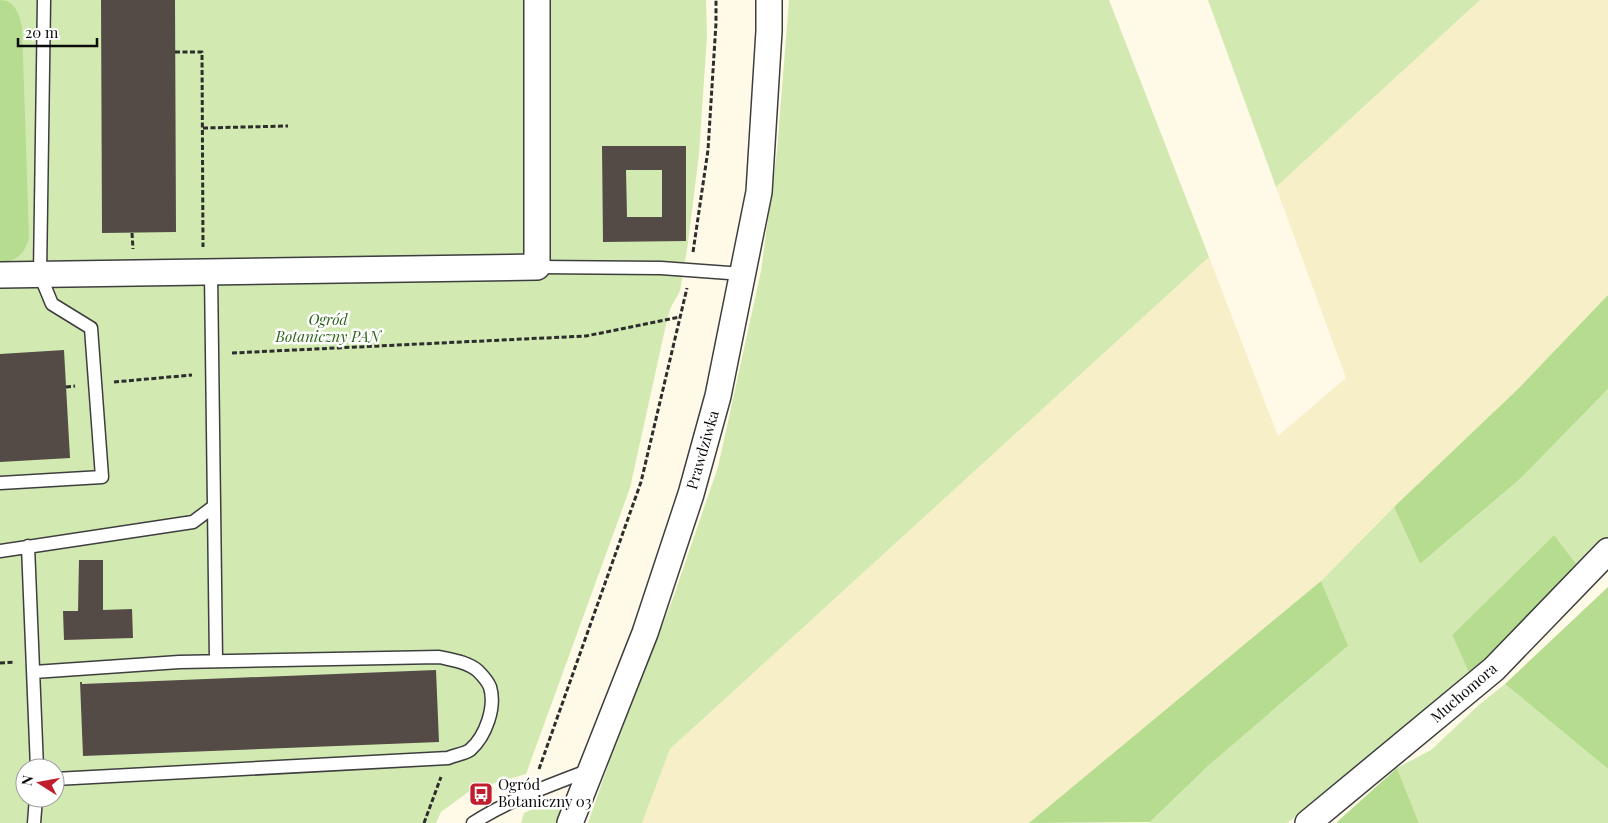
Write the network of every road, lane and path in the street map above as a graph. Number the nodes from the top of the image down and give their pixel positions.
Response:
1 (44, 0) edge
2 (536, 0) edge
3 (716, 0) edge
4 (769, 0) edge
5 (175, 52) dead end
6 (288, 126) dead end
7 (203, 128) junction
8 (537, 267) junction
9 (691, 270) junction
10 (207, 273) junction
11 (743, 274) junction
12 (0, 275) edge
13 (40, 275) junction
14 (680, 318) junction
15 (211, 354) junction
16 (212, 374) junction
17 (95, 384) junction
18 (66, 387) dead end
19 (0, 483) edge
20 (213, 507) junction
21 (28, 546) junction
22 (0, 551) edge
23 (1608, 551) edge
24 (216, 661) junction
25 (34, 672) junction
26 (37, 758) edge
27 (448, 758) junction
28 (538, 770) dead end
29 (590, 770) junction
30 (65, 778) edge
31 (35, 808) edge
32 (34, 823) edge
33 (424, 823) edge
34 (473, 823) edge
35 (570, 823) edge
36 (1308, 823) edge

1 - 13 lane
2 - 8 street
3 - 9 path
4 - 11 street, Prawdziwka
5 - 7 path
6 - 7 path
7 - 10 path
8 - 9 lane
8 - 10 street
9 - 11 lane
9 - 14 path
10 - 13 street
10 - 15 lane
11 - 29 street, Prawdziwka
12 - 13 street
13 - 17 lane
14 - 15 path
14 - 28 path
15 - 16 lane
16 - 17 path
16 - 20 lane
17 - 18 path
17 - 19 lane
20 - 21 lane
20 - 24 lane
21 - 22 lane
21 - 25 lane
23 - 36 street, Muchomora
24 - 25 lane
24 - 27 lane
25 - 26 lane
27 - 30 lane
27 - 33 path
29 - 34 lane
29 - 35 street, Prawdziwka
31 - 32 lane

